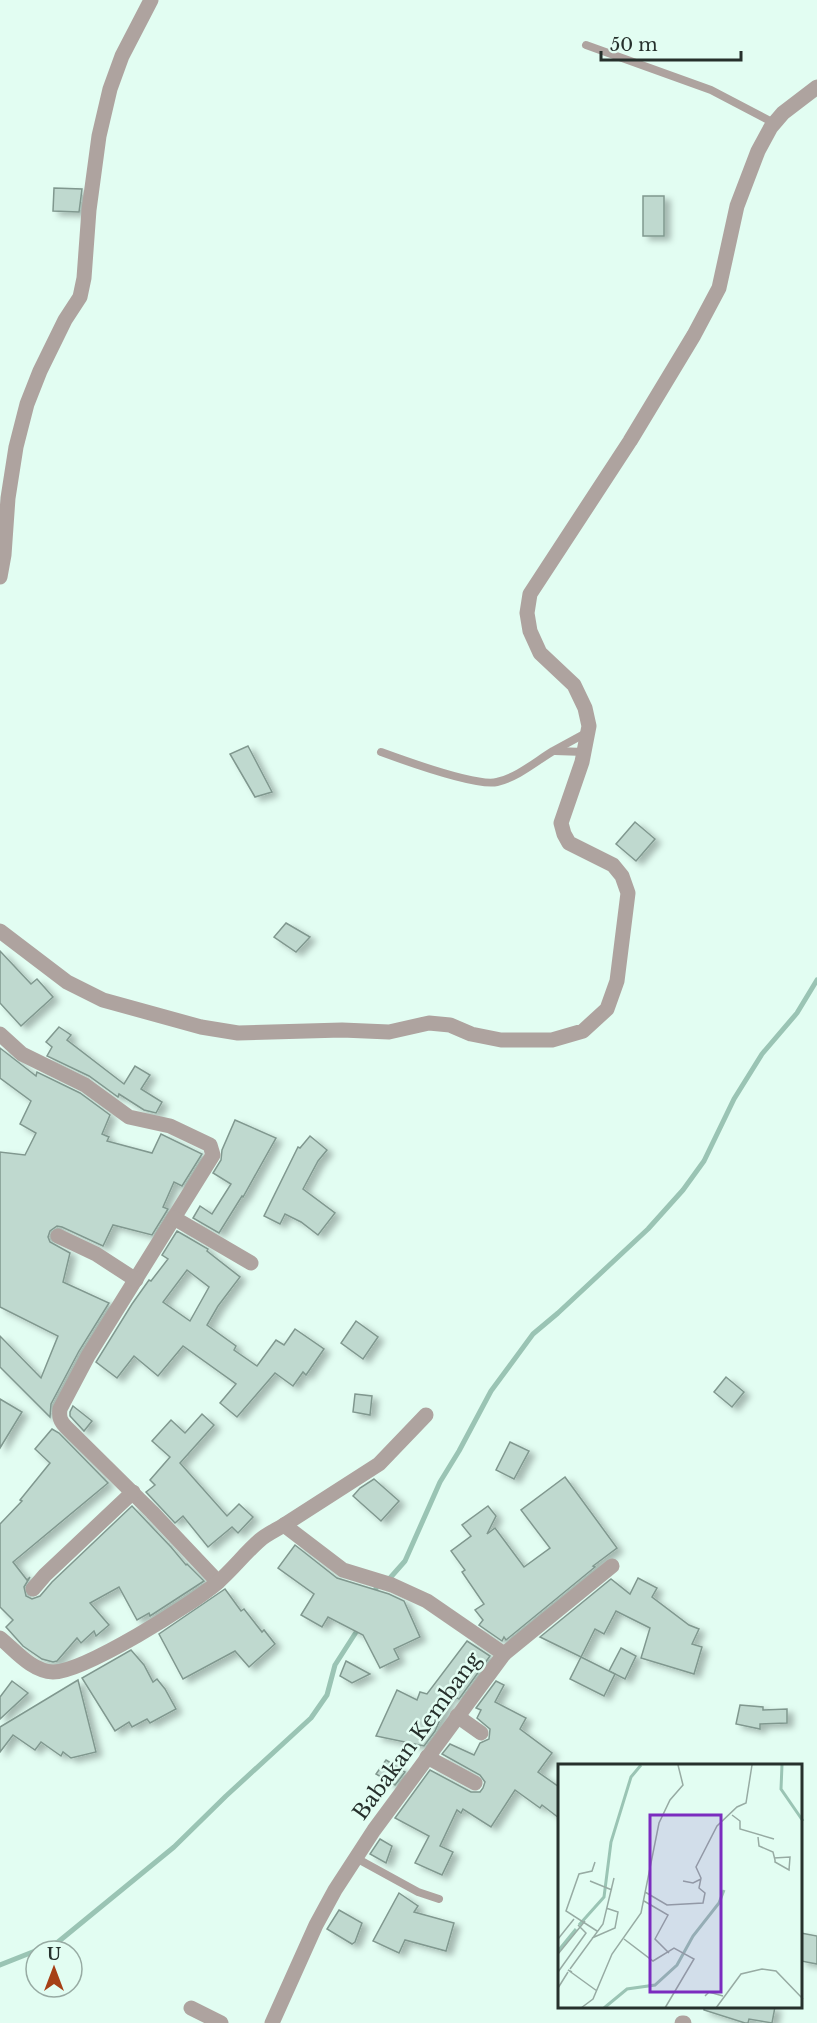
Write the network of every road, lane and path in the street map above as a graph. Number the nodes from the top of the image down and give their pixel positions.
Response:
1 (151, 0) edge
2 (586, 45) dead end
3 (817, 87) edge
4 (774, 123) junction
5 (0, 577) edge
6 (588, 733) junction
7 (554, 751) junction
8 (381, 752) dead end
9 (584, 752) junction
10 (0, 931) edge
11 (0, 1034) edge
12 (174, 1218) junction
13 (58, 1236) dead end
14 (251, 1263) dead end
15 (136, 1280) junction
16 (426, 1415) dead end
17 (133, 1492) junction
18 (284, 1526) junction
19 (612, 1566) dead end
20 (218, 1582) junction
21 (33, 1589) dead end
22 (0, 1638) edge
23 (504, 1654) junction
24 (458, 1716) junction
25 (481, 1733) dead end
26 (428, 1757) junction
27 (475, 1783) dead end
28 (356, 1858) junction
29 (439, 1899) dead end
30 (191, 2008) dead end
31 (221, 2023) edge
32 (272, 2023) edge

1 - 5 street
2 - 4 lane
3 - 4 street
4 - 6 street
6 - 7 lane
6 - 9 street
7 - 8 lane
7 - 9 lane
9 - 10 street
11 - 12 street
12 - 14 street
12 - 15 street
13 - 15 street
15 - 17 street
16 - 18 street
17 - 20 street
17 - 21 street
18 - 20 street
18 - 23 street, Babakan Kembang
19 - 23 street
20 - 22 street
23 - 24 street, Babakan Kembang
24 - 25 street
24 - 26 street, Babakan Kembang
26 - 27 street
26 - 28 street, Babakan Kembang
28 - 29 lane
28 - 32 street, Babakan Kembang
30 - 31 street

